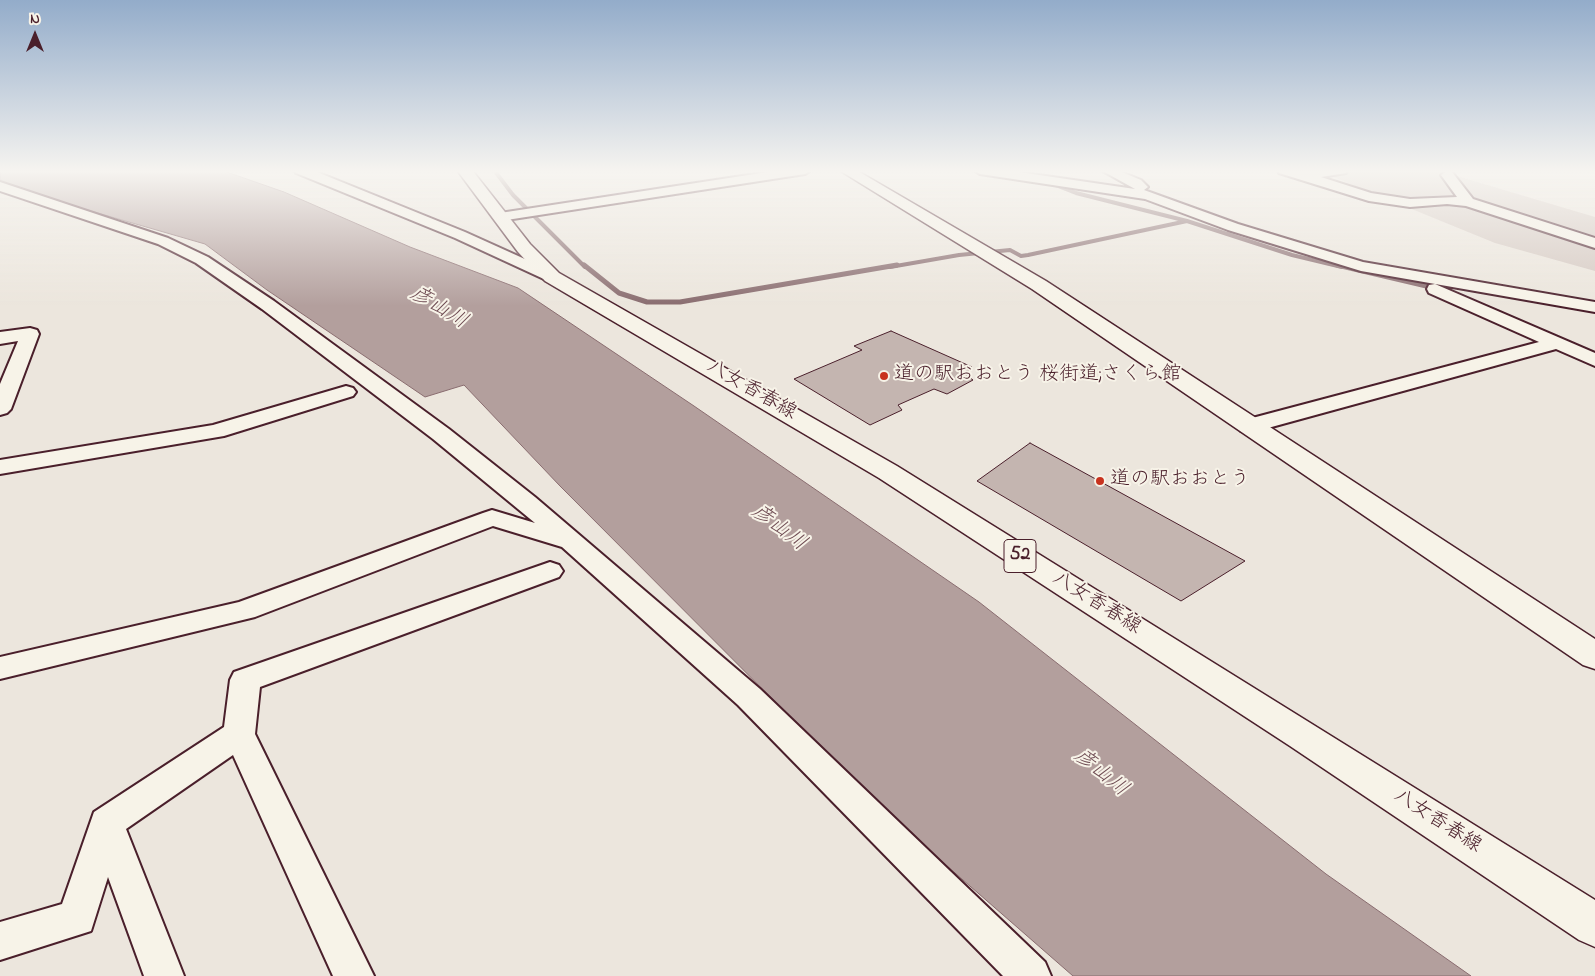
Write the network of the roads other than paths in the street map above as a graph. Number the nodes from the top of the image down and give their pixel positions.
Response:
1 (84, 216) edge
2 (412, 216) edge
3 (509, 216) edge
4 (922, 216) edge
5 (1203, 216) edge
6 (1510, 216) edge
7 (500, 217) joint
8 (1595, 243) edge
9 (1403, 275) junction
10 (552, 277) junction
11 (1595, 307) edge
12 (0, 338) edge
13 (1558, 343) junction
14 (1595, 360) edge
15 (346, 392) dead end
16 (0, 408) edge
17 (1250, 426) junction
18 (0, 467) edge
19 (571, 542) junction
20 (550, 571) dead end
21 (1595, 656) edge
22 (0, 668) edge
23 (239, 734) junction
24 (106, 823) junction
25 (1595, 925) edge
26 (0, 941) edge
27 (164, 976) edge
28 (354, 976) edge
29 (1031, 976) edge

1 - 19 street
2 - 10 street
3 - 7 street
4 - 17 main road
5 - 9 street
6 - 8 street
7 - 10 main road, 八女香春線 / 52
9 - 11 street
9 - 13 street
10 - 25 main road, 八女香春線 / 52
12 - 16 street
13 - 14 street
13 - 17 street
15 - 18 street
17 - 21 main road
19 - 22 street
19 - 29 street
20 - 23 street
23 - 24 street
23 - 28 street
24 - 26 street
24 - 27 street

